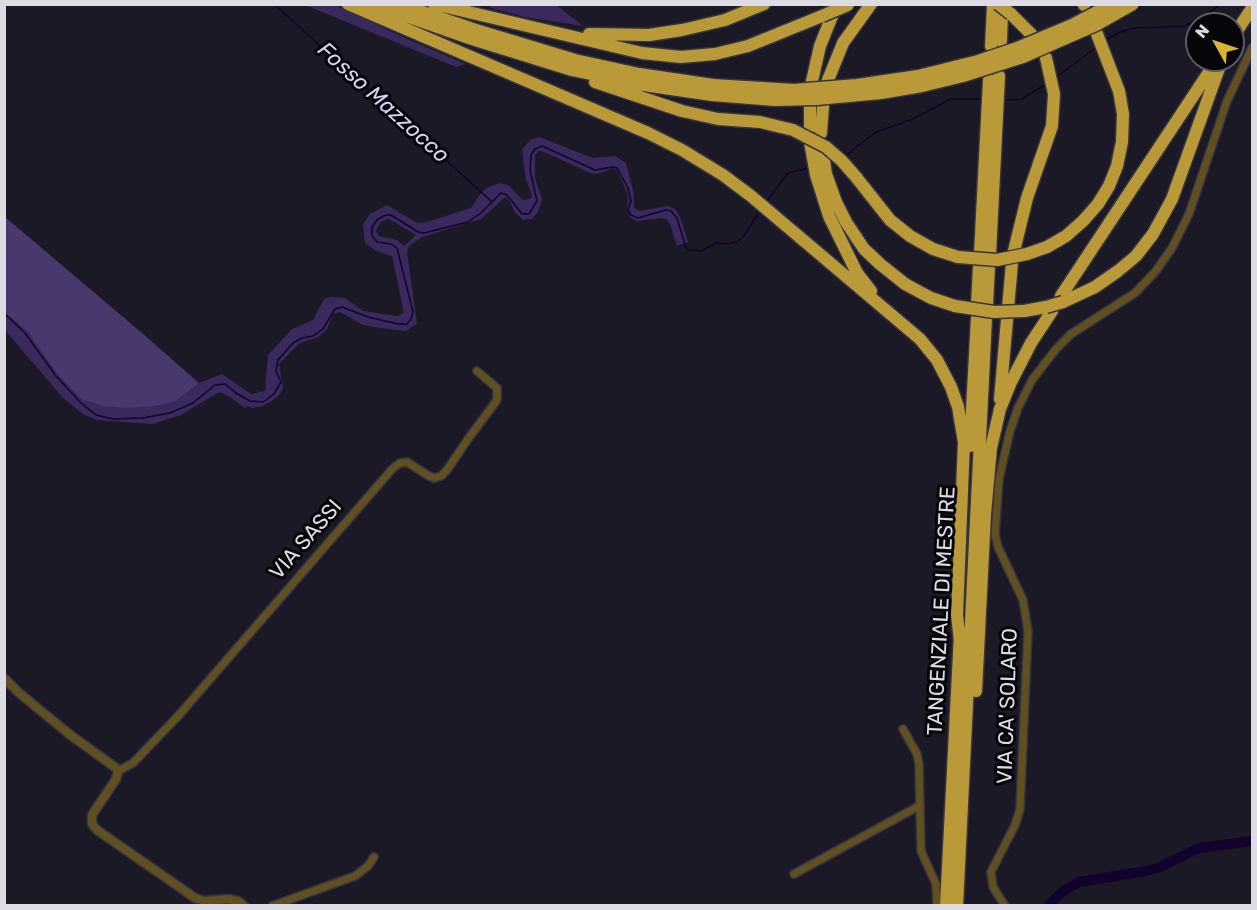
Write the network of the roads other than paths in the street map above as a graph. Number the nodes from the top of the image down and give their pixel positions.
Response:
1 (348, 4) edge
2 (372, 4) edge
3 (399, 4) edge
4 (434, 4) edge
5 (764, 4) edge
6 (837, 4) edge
7 (871, 4) edge
8 (1112, 4) edge
9 (1133, 4) edge
10 (849, 5) edge
11 (1001, 9) edge
12 (439, 23) junction
13 (554, 32) junction
14 (1031, 34) dead end
15 (1097, 34) dead end
16 (996, 44) dead end
17 (1252, 48) edge
18 (541, 61) junction
19 (1048, 64) dead end
20 (1208, 72) edge
21 (1217, 72) edge
22 (994, 78) dead end
23 (828, 80) dead end
24 (812, 81) dead end
25 (712, 90) junction
26 (823, 106) dead end
27 (810, 107) dead end
28 (810, 142) dead end
29 (821, 174) junction
30 (1062, 299) junction
31 (1049, 309) junction
32 (982, 312) junction
33 (896, 318) junction
34 (477, 371) dead end
35 (998, 418) junction
36 (960, 641) junction
37 (4, 678) edge
38 (903, 729) dead end
39 (118, 771) junction
40 (919, 806) junction
41 (374, 857) dead end
42 (959, 858) junction
43 (794, 874) dead end
44 (244, 906) edge
45 (272, 906) edge
46 (937, 906) edge
47 (946, 906) edge
48 (957, 906) edge
49 (1005, 906) edge

1 - 33 highway
2 - 12 highway
3 - 12 highway
4 - 13 highway
5 - 13 highway
6 - 24 highway
7 - 23 highway
8 - 25 highway, bridge
9 - 25 highway, bridge
10 - 13 highway, bridge
11 - 14 highway
11 - 16 highway
12 - 18 highway
12 - 25 highway
15 - 18 highway, bridge
17 - 49 street, VIA CA' SOLARO
18 - 25 highway
19 - 35 highway
20 - 30 highway
21 - 30 highway
22 - 32 highway, TANGENZIALE DI MESTRE
26 - 27 highway
28 - 29 highway
29 - 31 highway, bridge
29 - 33 highway
30 - 31 highway, bridge
31 - 35 highway
32 - 36 highway, TANGENZIALE DI MESTRE
32 - 42 highway, TANGENZIALE DI MESTRE
33 - 36 highway
34 - 39 street, VIA SASSI
35 - 42 highway
36 - 47 highway, TANGENZIALE DI MESTRE
37 - 39 street
38 - 40 street
39 - 44 street, VIA SASSI
40 - 43 street
40 - 46 street
41 - 45 street
42 - 48 highway, TANGENZIALE DI MESTRE

